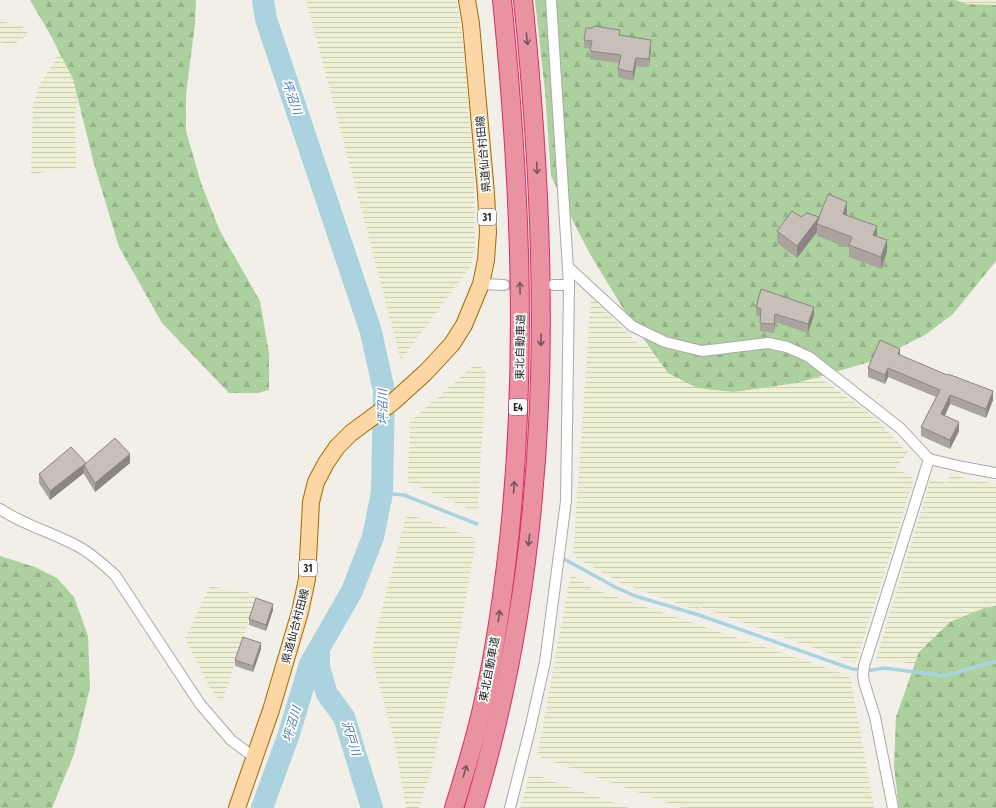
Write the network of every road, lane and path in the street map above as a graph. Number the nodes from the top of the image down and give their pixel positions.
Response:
1 (467, 0) edge
2 (502, 0) edge
3 (523, 0) edge
4 (550, 0) edge
5 (568, 267) junction
6 (482, 284) junction
7 (504, 285) tunnel mouth
8 (553, 285) tunnel mouth
9 (569, 285) junction
10 (929, 459) junction
11 (996, 473) edge
12 (0, 509) edge
13 (255, 758) junction
14 (237, 808) edge
15 (454, 808) edge
16 (474, 808) edge
17 (510, 808) edge
18 (893, 808) edge

1 - 6 main road, 県道仙台村田線 / 31
15 -> 2 highway, 東北自動車道 / E4
3 -> 16 highway, 東北自動車道 / E4
4 - 5 street
5 - 9 street
5 - 10 street
6 - 7 street
6 - 13 main road, 県道仙台村田線 / 31
8 - 9 street
9 - 17 street
10 - 11 street
10 - 18 street
12 - 13 street
13 - 14 main road, 県道仙台村田線 / 31

